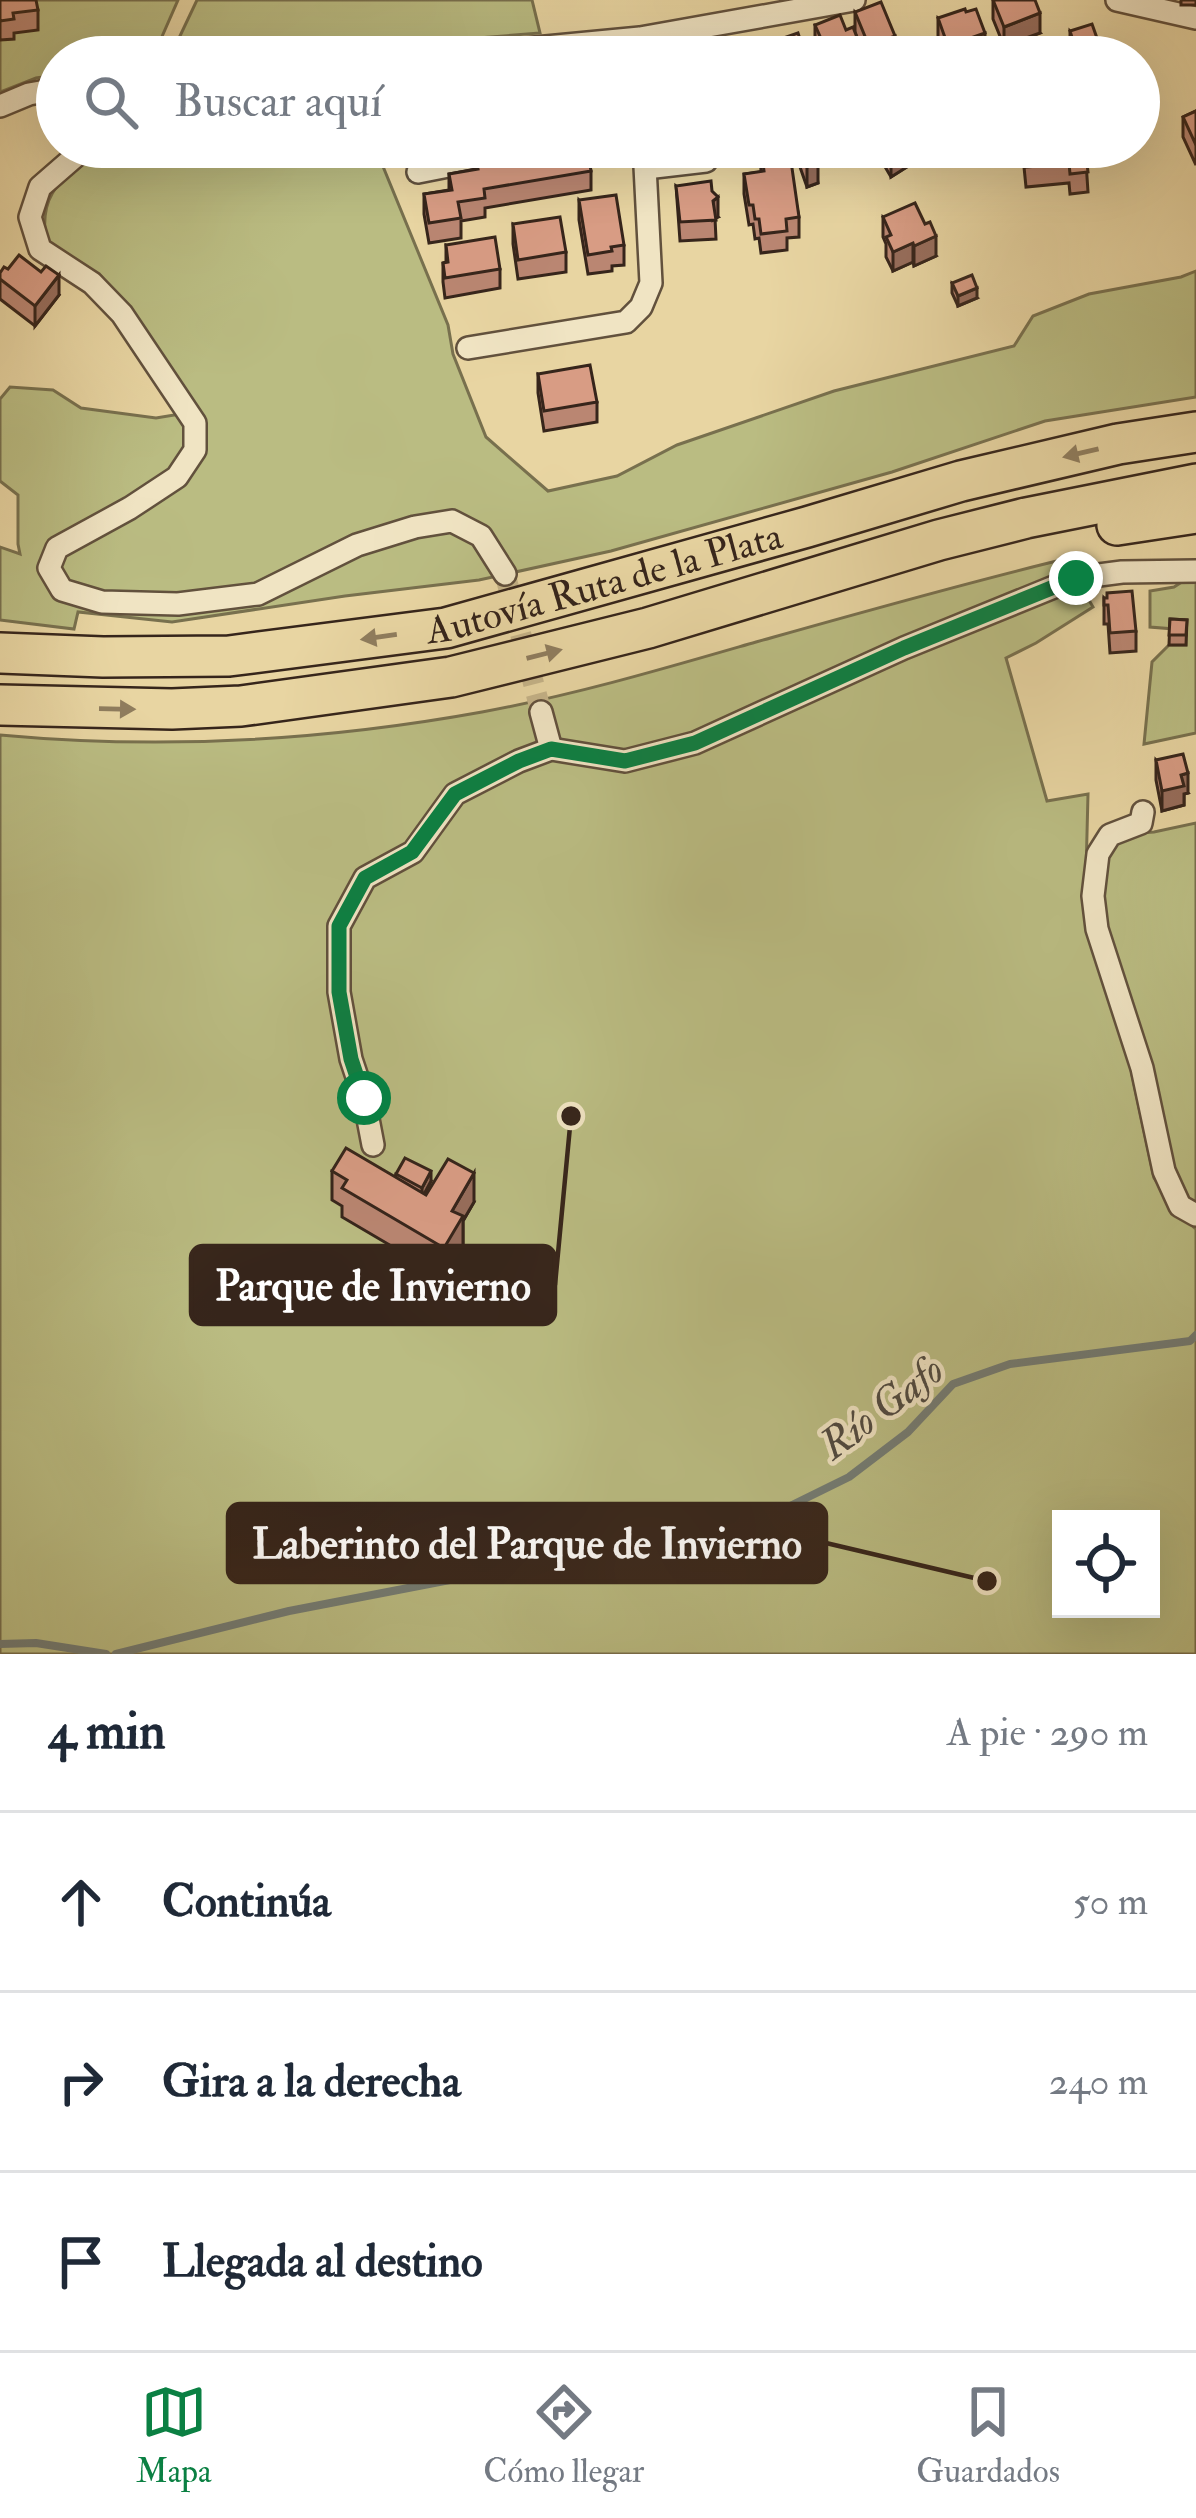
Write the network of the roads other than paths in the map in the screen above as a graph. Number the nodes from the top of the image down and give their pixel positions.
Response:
1 (854, 0) edge
2 (1117, 0) edge
3 (1196, 17) edge
4 (694, 36) edge
5 (36, 92) edge
6 (0, 106) edge
7 (62, 168) edge
8 (438, 168) edge
9 (645, 168) edge
10 (418, 172) dead end
11 (468, 348) dead end
12 (1196, 432) edge
13 (1196, 484) edge
14 (1196, 513) edge
15 (857, 567) junction
16 (1196, 571) edge
17 (505, 574) tunnel mouth
18 (0, 653) edge
19 (0, 705) edge
20 (541, 712) tunnel mouth
21 (551, 749) junction
22 (1143, 812) dead end
23 (373, 1145) dead end
24 (1196, 1215) edge

1 - 4 street
2 - 3 street
5 - 6 street
7 - 17 street
8 - 10 street
9 - 11 street
12 -> 18 highway, Autovía Ruta de la Plata
13 - 15 highway, Autovía Ruta de la Plata
14 - 15 highway
19 -> 15 highway, Autovía Ruta de la Plata
16 - 21 street
20 - 21 street
21 - 23 street
22 - 24 street

